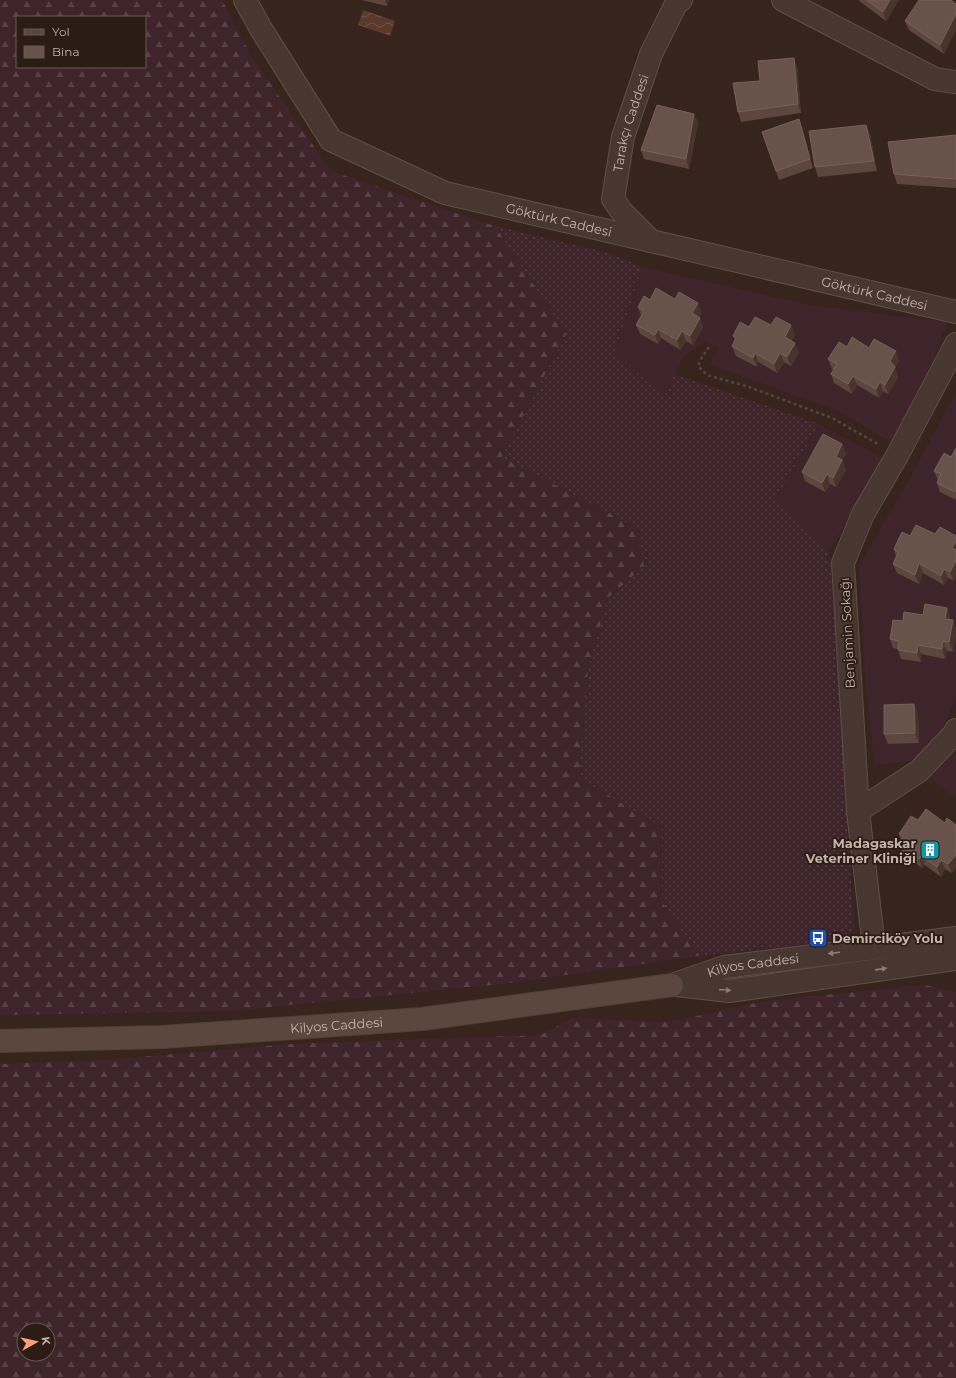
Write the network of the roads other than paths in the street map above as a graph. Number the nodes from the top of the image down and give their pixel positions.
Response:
1 (245, 0) edge
2 (681, 0) edge
3 (783, 0) edge
4 (956, 82) edge
5 (651, 241) junction
6 (956, 312) edge
7 (956, 344) edge
8 (956, 730) edge
9 (858, 811) junction
10 (956, 938) edge
11 (874, 948) junction
12 (956, 958) edge
13 (922, 963) junction
14 (956, 975) edge
15 (672, 985) junction
16 (0, 1041) edge

1 - 5 street, Göktürk Caddesi
2 - 5 street, Tarakçı Caddesi
3 - 4 street
5 - 6 street, Göktürk Caddesi
7 - 9 street, Benjamin Sokağı
8 - 9 street
9 - 11 street, Benjamin Sokağı
10 - 11 street, Kilyos Caddesi
11 -> 15 street, Kilyos Caddesi
12 - 13 street, Kilyos Caddesi
13 - 14 street
15 -> 13 street, Kilyos Caddesi
15 - 16 street, Kilyos Caddesi

